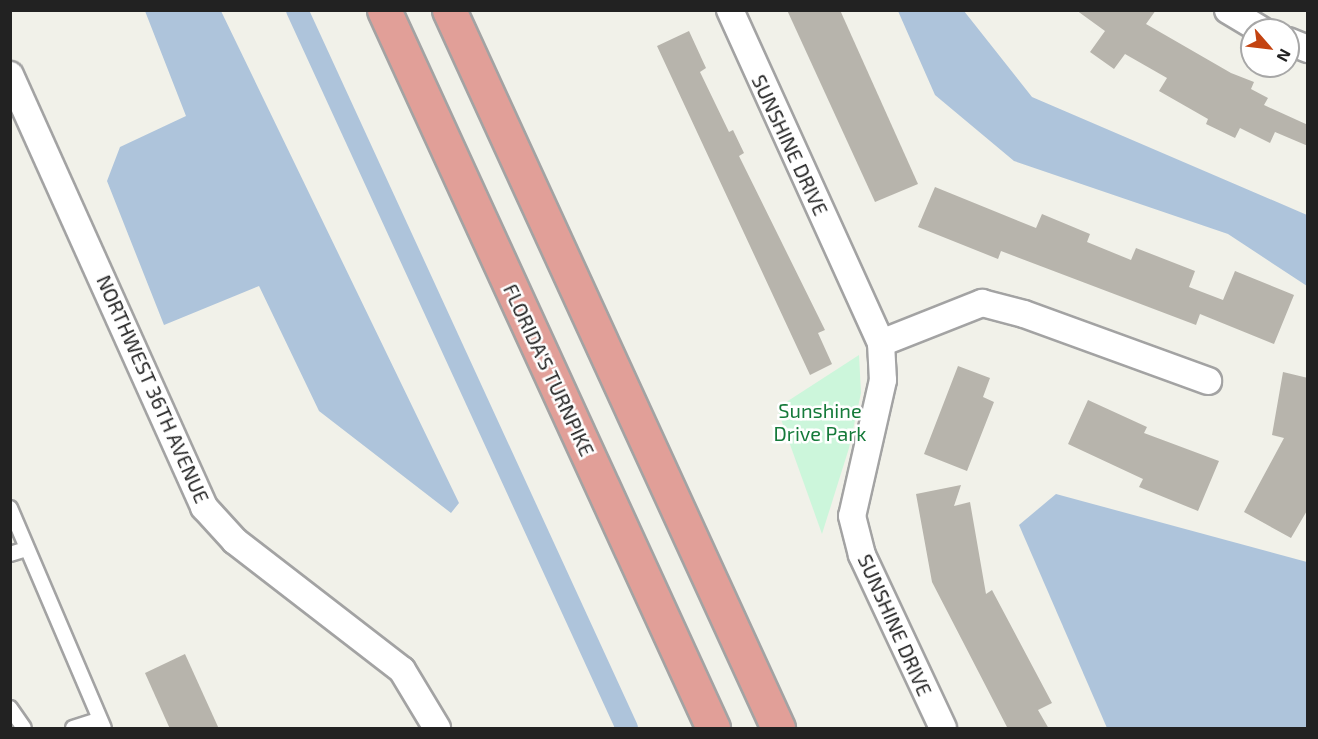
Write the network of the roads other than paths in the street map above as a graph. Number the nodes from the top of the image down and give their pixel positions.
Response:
1 (384, 10) edge
2 (449, 10) edge
3 (730, 10) edge
4 (1227, 10) edge
5 (1241, 18) edge
6 (11, 74) edge
7 (881, 343) junction
8 (1208, 381) dead end
9 (10, 508) edge
10 (26, 549) junction
11 (10, 554) edge
12 (10, 708) edge
13 (102, 724) edge
14 (24, 729) edge
15 (74, 729) edge
16 (437, 729) edge
17 (713, 729) edge
18 (778, 729) edge
19 (943, 729) edge

1 - 17 highway, FLORIDA'S TURNPIKE
2 - 18 highway
3 - 7 street, SUNSHINE DRIVE
4 - 5 street
6 - 16 street, NORTHWEST 36TH AVENUE
7 - 8 street
7 - 19 street, SUNSHINE DRIVE
9 - 10 lane
10 - 11 lane
10 - 13 lane
12 - 14 lane
13 - 15 lane

